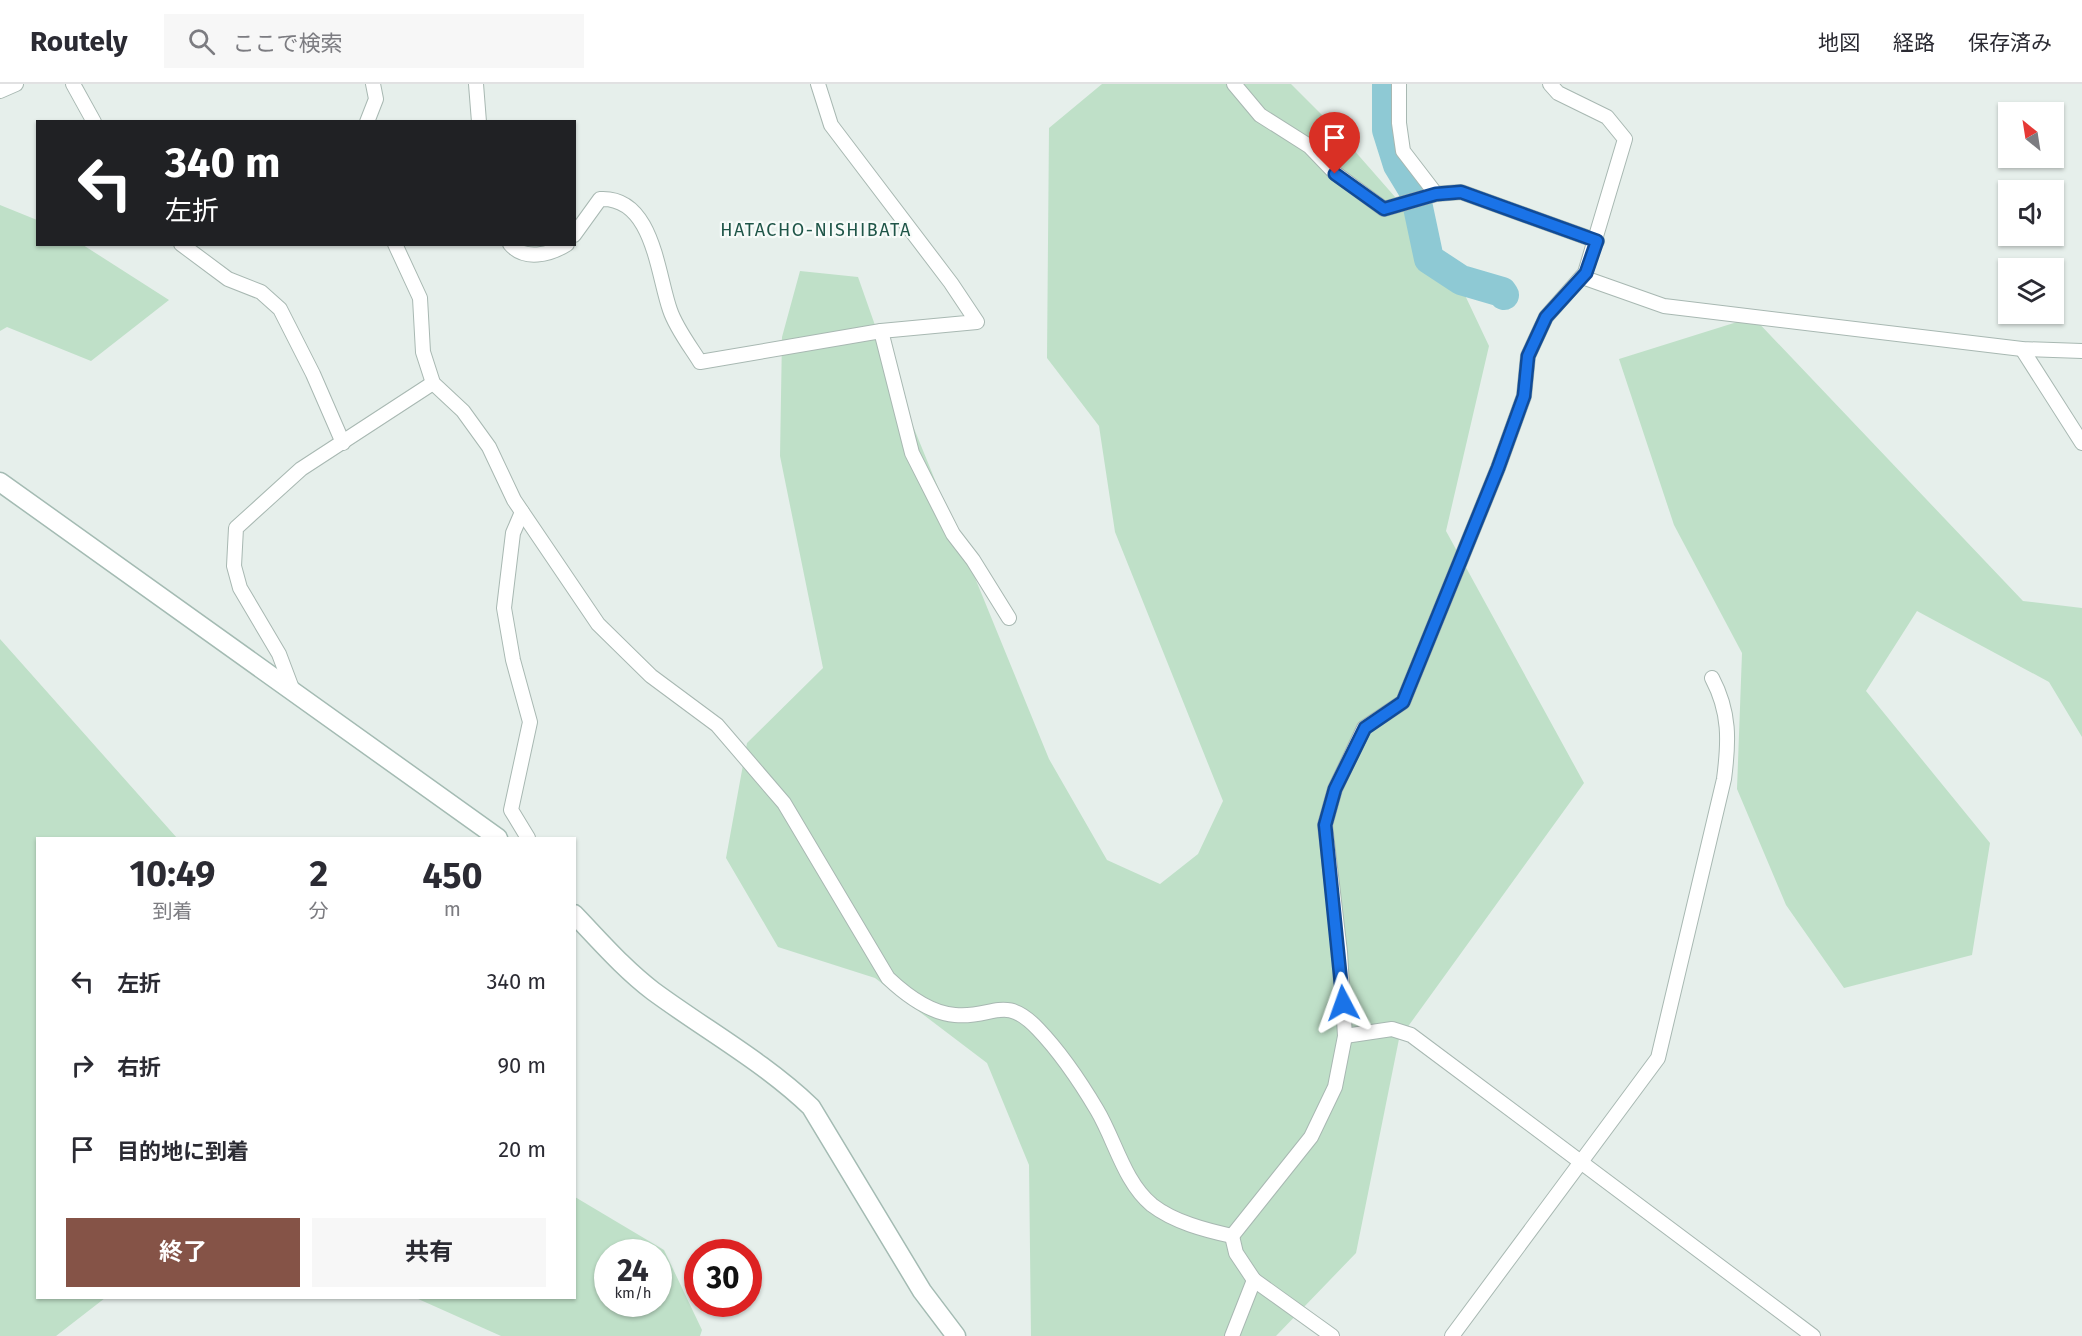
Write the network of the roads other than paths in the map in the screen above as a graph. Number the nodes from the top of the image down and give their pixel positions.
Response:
1 (16, 84) edge
2 (73, 84) edge
3 (373, 84) edge
4 (476, 84) edge
5 (818, 84) edge
6 (1234, 84) edge
7 (1399, 84) edge
8 (1550, 84) edge
9 (0, 91) edge
10 (93, 120) edge
11 (368, 120) edge
12 (479, 120) edge
13 (1436, 194) junction
14 (576, 232) edge
15 (1597, 241) junction
16 (184, 246) edge
17 (396, 246) edge
18 (512, 246) edge
19 (561, 246) edge
20 (1584, 275) junction
21 (881, 331) junction
22 (2022, 349) junction
23 (2082, 351) edge
24 (432, 383) junction
25 (343, 443) junction
26 (2082, 443) edge
27 (0, 482) edge
28 (522, 512) junction
29 (1009, 618) dead end
30 (1712, 678) dead end
31 (293, 691) junction
32 (497, 837) edge
33 (527, 837) edge
34 (576, 917) edge
35 (1345, 1036) junction
36 (1581, 1162) junction
37 (1232, 1236) junction
38 (1254, 1280) junction
39 (956, 1336) edge
40 (1232, 1336) edge
41 (1332, 1336) edge
42 (1452, 1336) edge
43 (1813, 1336) edge

1 - 9 street
2 - 10 street
3 - 11 street
4 - 12 street
5 - 21 street
6 - 13 street
7 - 13 street
8 - 15 street
13 - 15 street
14 - 21 street
15 - 20 street
16 - 25 street
17 - 24 street
18 - 19 street
20 - 22 street
20 - 35 street
21 - 29 street
22 - 23 street
22 - 26 street
24 - 25 street
24 - 28 street
25 - 31 street
27 - 31 street
28 - 33 street
28 - 37 street
30 - 36 street
31 - 32 street
34 - 39 street
35 - 36 street
35 - 37 street
36 - 42 street
36 - 43 street
37 - 38 street
38 - 40 street
38 - 41 street

